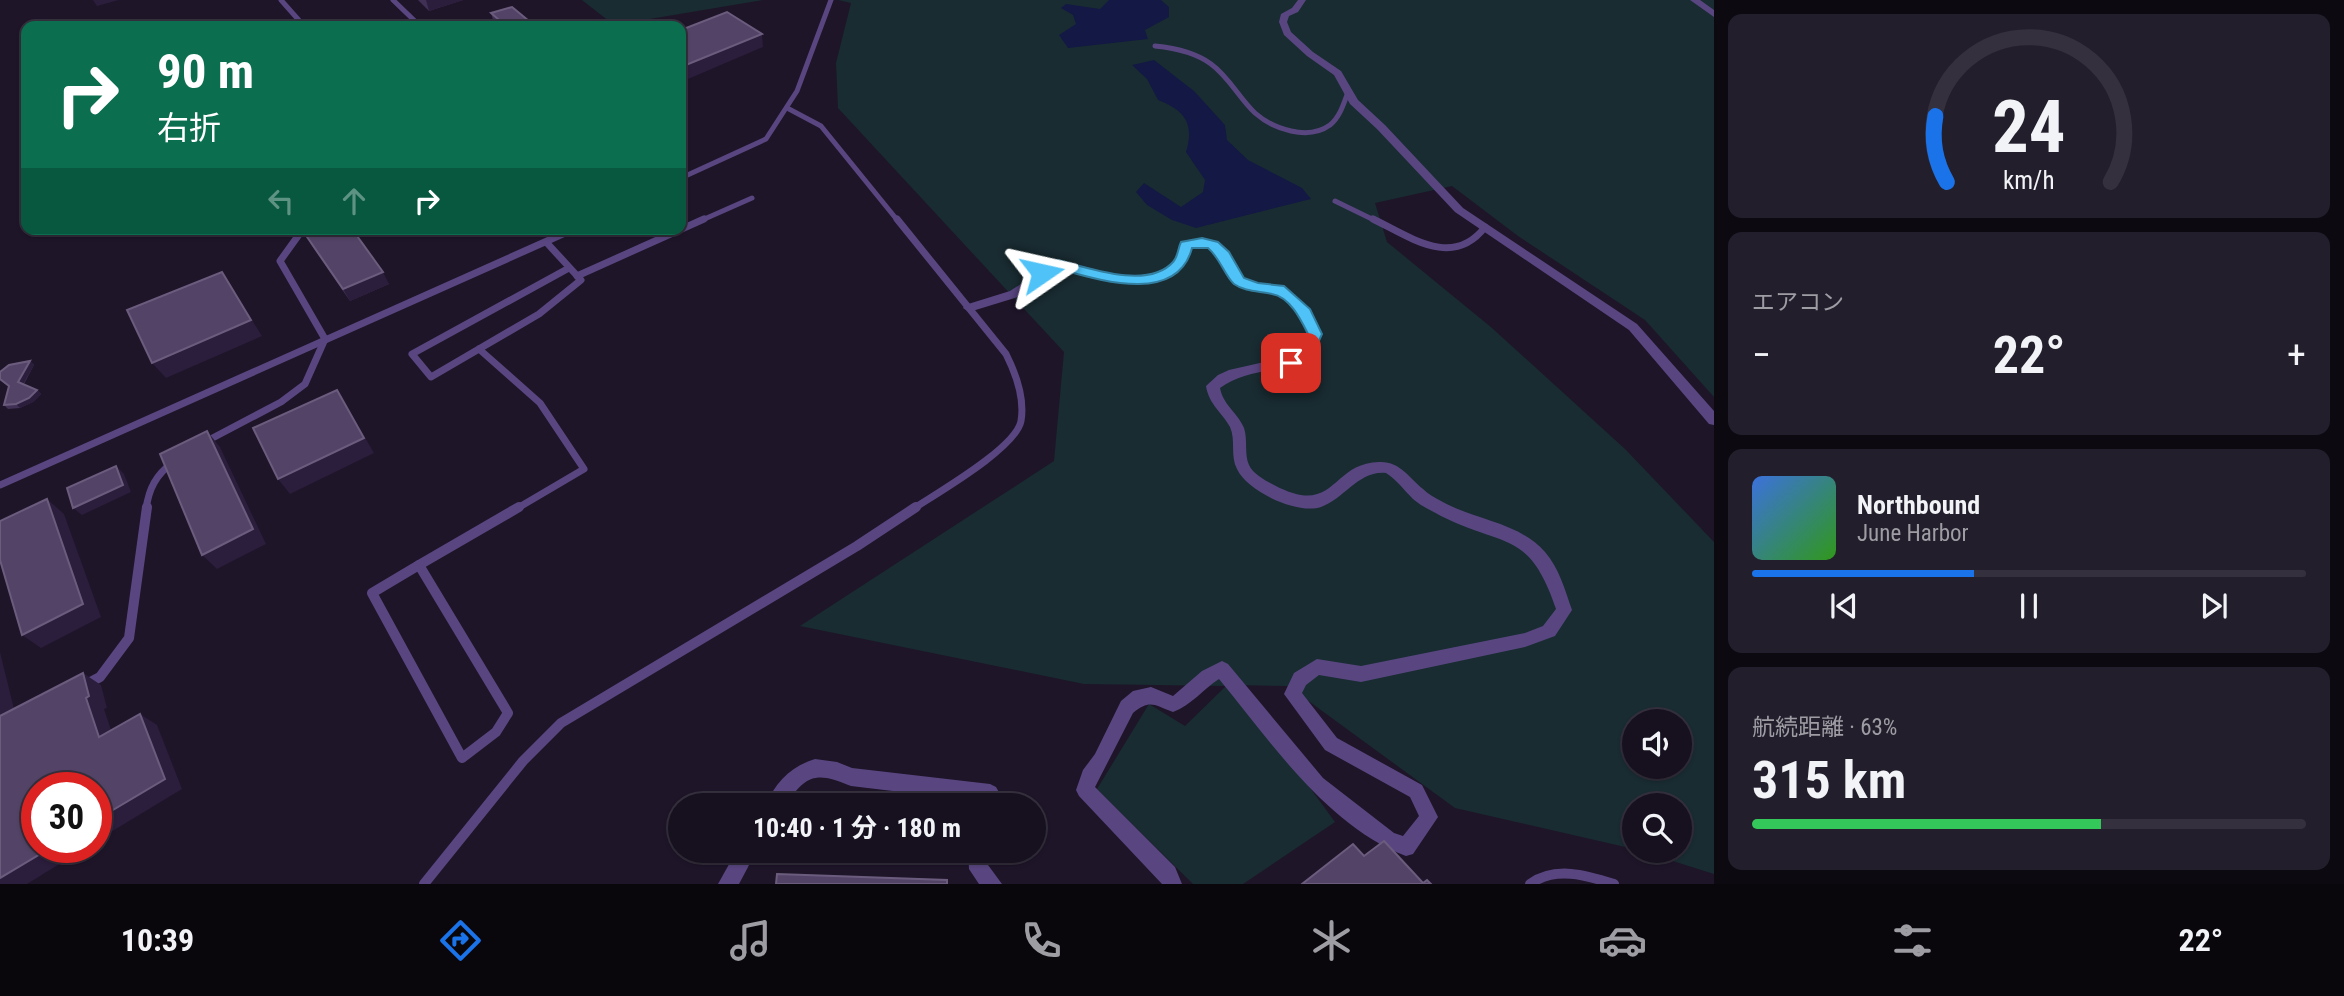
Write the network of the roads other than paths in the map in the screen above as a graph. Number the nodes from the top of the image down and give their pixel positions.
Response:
1 (281, 0) edge
2 (393, 0) edge
3 (831, 0) edge
4 (1302, 0) edge
5 (1694, 0) edge
6 (1714, 14) edge
7 (300, 21) edge
8 (415, 21) edge
9 (1155, 46) dead end
10 (1348, 92) junction
11 (789, 109) junction
12 (686, 176) edge
13 (752, 198) dead end
14 (1335, 201) dead end
15 (686, 227) edge
16 (1485, 227) junction
17 (299, 235) edge
18 (562, 235) edge
19 (669, 235) edge
20 (547, 243) junction
21 (569, 268) junction
22 (577, 276) junction
23 (969, 308) junction
24 (325, 339) junction
25 (479, 349) junction
26 (1714, 421) edge
27 (193, 448) edge
28 (183, 455) edge
29 (0, 485) edge
30 (419, 565) junction
31 (78, 689) edge
32 (782, 793) edge
33 (990, 793) edge
34 (740, 863) edge
35 (978, 863) edge
36 (424, 884) edge
37 (728, 884) edge
38 (992, 884) edge
39 (1172, 884) edge
40 (1530, 884) edge
41 (1614, 884) edge

1 - 7 lane
2 - 8 lane
3 - 11 lane
4 - 10 street
5 - 6 street
9 - 10 lane
10 - 16 street
11 - 12 lane
11 - 23 lane
13 - 15 lane
14 - 16 lane
16 - 26 street
17 - 24 lane
18 - 20 lane
19 - 22 lane
20 - 21 lane
20 - 24 lane
21 - 22 lane
21 - 25 lane
22 - 25 lane
23 - 36 lane
23 - 39 street
24 - 27 lane
24 - 29 lane
25 - 30 lane
28 - 31 lane
30 - 30 lane
32 - 33 street
34 - 37 street
35 - 38 street
40 - 41 lane

